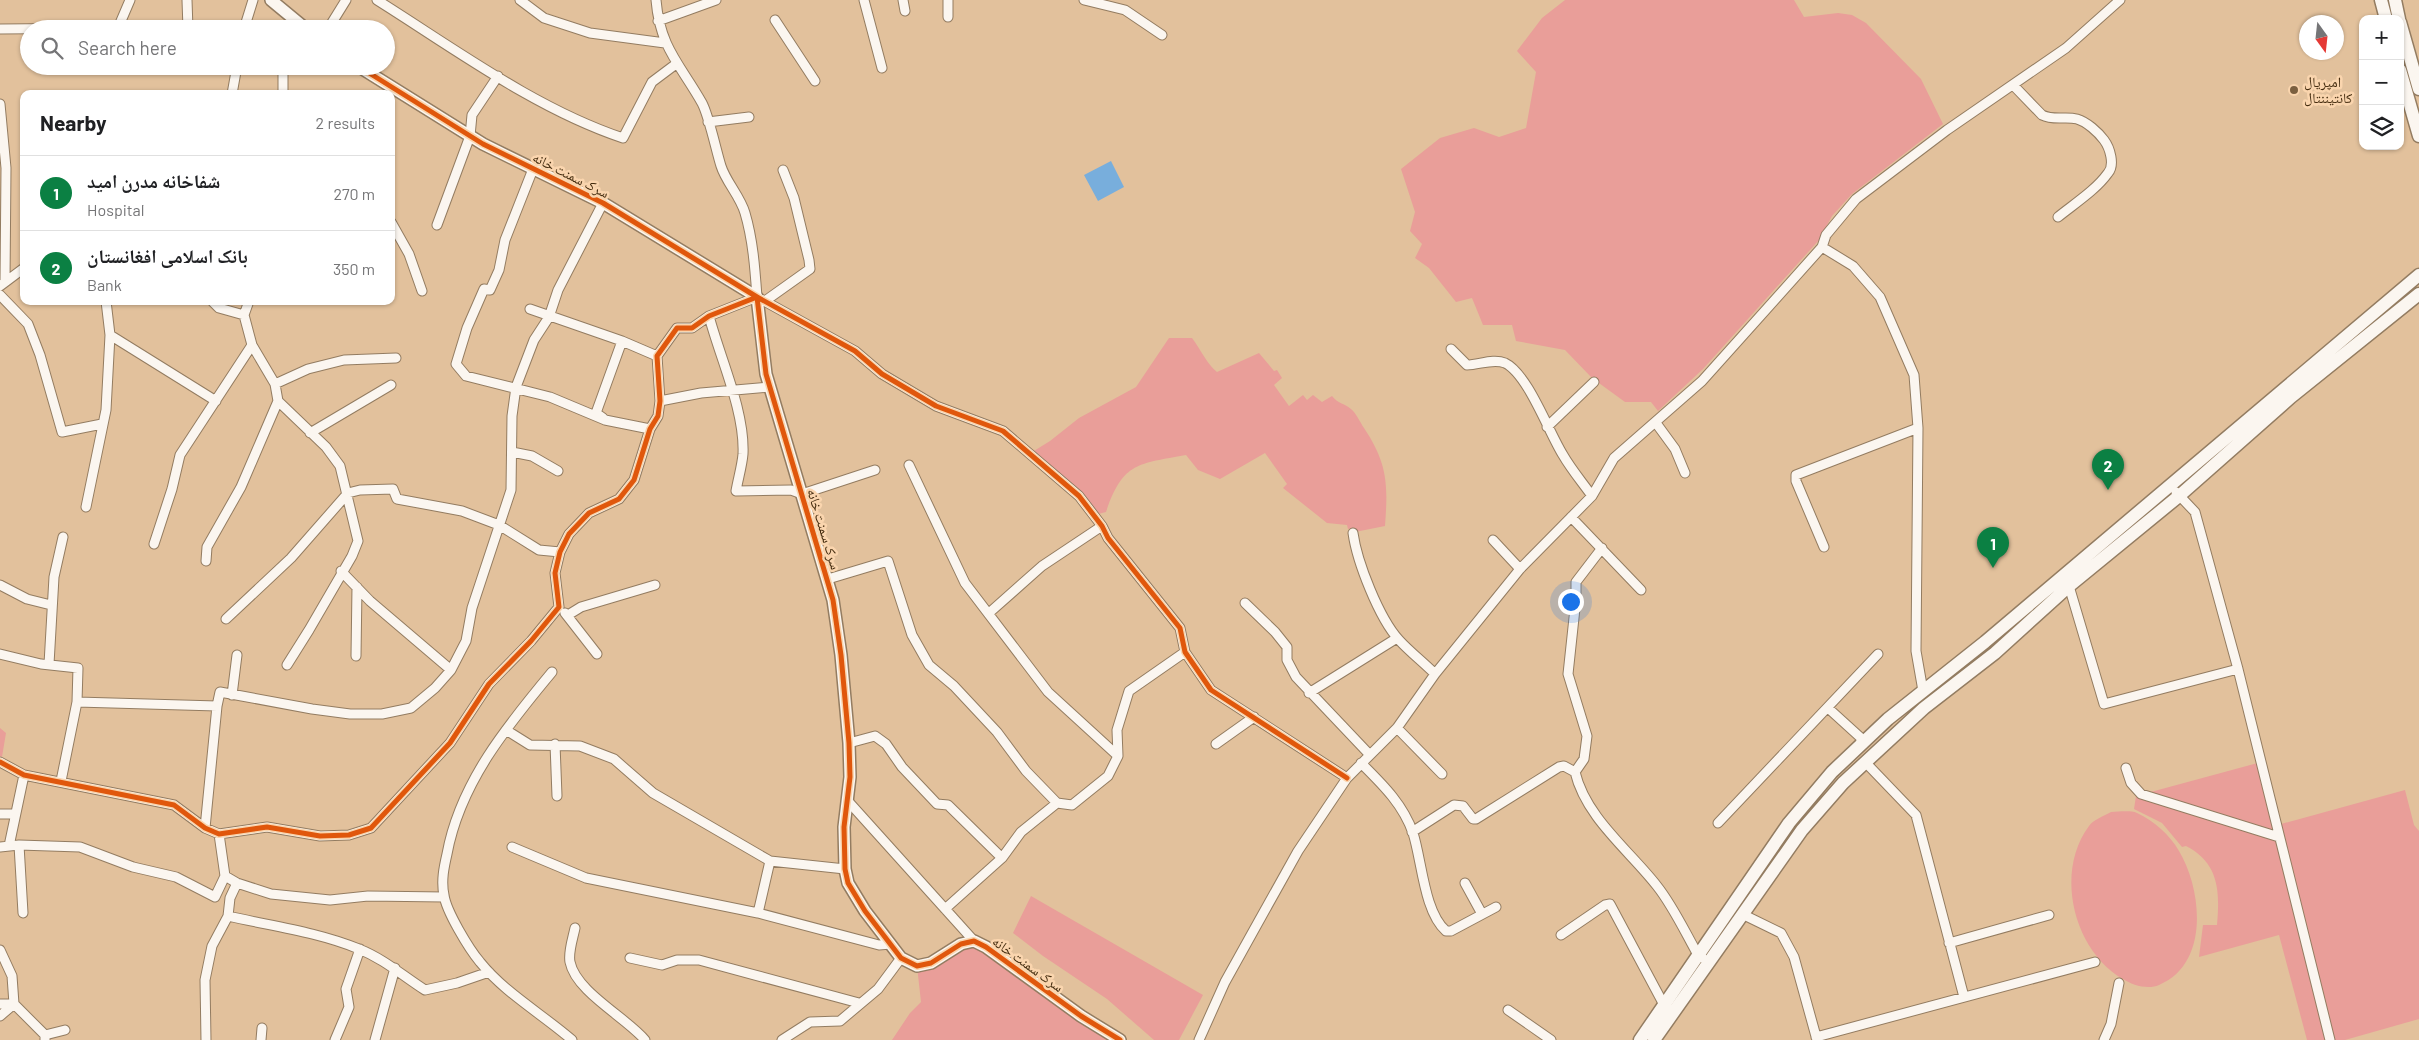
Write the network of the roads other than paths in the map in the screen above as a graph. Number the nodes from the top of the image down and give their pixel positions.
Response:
1 (130, 0) edge
2 (187, 0) edge
3 (253, 0) edge
4 (271, 0) edge
5 (346, 0) edge
6 (377, 0) edge
7 (520, 0) edge
8 (656, 0) edge
9 (716, 0) edge
10 (864, 0) edge
11 (903, 0) edge
12 (948, 0) edge
13 (1084, 0) edge
14 (2120, 0) edge
15 (2381, 0) edge
16 (2394, 0) edge
17 (905, 11) dead end
18 (2385, 15) edge
19 (2398, 15) edge
20 (948, 17) dead end
21 (121, 20) edge
22 (188, 20) edge
23 (247, 20) edge
24 (290, 20) edge
25 (334, 20) edge
26 (775, 20) dead end
27 (658, 21) junction
28 (0, 28) edge
29 (20, 28) edge
30 (1162, 35) dead end
31 (2404, 35) edge
32 (665, 43) junction
33 (676, 64) junction
34 (882, 68) dead end
35 (235, 75) edge
36 (283, 75) edge
37 (372, 75) edge
38 (498, 76) junction
39 (815, 81) dead end
40 (2404, 84) edge
41 (2014, 86) junction
42 (2419, 89) edge
43 (233, 90) edge
44 (283, 90) edge
45 (0, 104) edge
46 (749, 117) dead end
47 (708, 122) junction
48 (470, 136) junction
49 (2419, 136) edge
50 (3, 169) edge
51 (533, 169) junction
52 (783, 170) dead end
53 (603, 203) junction
54 (4, 217) edge
55 (2058, 217) dead end
56 (437, 224) dead end
57 (395, 229) edge
58 (1822, 247) junction
59 (20, 271) edge
60 (2419, 275) edge
61 (2, 283) edge
62 (422, 291) dead end
63 (2419, 294) edge
64 (0, 295) edge
65 (761, 299) junction
66 (106, 305) edge
67 (216, 305) edge
68 (247, 305) edge
69 (530, 309) dead end
70 (244, 315) junction
71 (709, 316) junction
72 (549, 317) junction
73 (110, 335) junction
74 (622, 341) junction
75 (252, 345) junction
76 (1451, 349) dead end
77 (657, 356) junction
78 (396, 358) dead end
79 (1594, 382) dead end
80 (275, 384) junction
81 (391, 386) dead end
82 (516, 387) junction
83 (770, 387) junction
84 (731, 392) junction
85 (216, 401) junction
86 (278, 401) junction
87 (660, 401) junction
88 (605, 420) junction
89 (1656, 423) junction
90 (102, 424) junction
91 (1547, 427) junction
92 (1918, 428) junction
93 (650, 429) junction
94 (310, 433) junction
95 (512, 452) junction
96 (910, 465) dead end
97 (875, 470) dead end
98 (558, 471) dead end
99 (1685, 473) dead end
100 (2169, 484) junction
101 (348, 493) junction
102 (802, 494) junction
103 (1592, 496) junction
104 (2179, 496) junction
105 (86, 507) dead end
106 (1571, 517) junction
107 (499, 525) junction
108 (1102, 526) junction
109 (1352, 534) dead end
110 (63, 537) dead end
111 (1493, 540) dead end
112 (154, 544) dead end
113 (1824, 547) dead end
114 (1602, 548) junction
115 (560, 552) junction
116 (206, 561) dead end
117 (1520, 570) junction
118 (341, 572) junction
119 (828, 579) junction
120 (0, 585) edge
121 (655, 585) dead end
122 (2069, 586) junction
123 (357, 587) junction
124 (1641, 590) dead end
125 (1245, 603) dead end
126 (51, 605) junction
127 (559, 607) junction
128 (989, 613) junction
129 (568, 615) junction
130 (226, 619) dead end
131 (1397, 638) junction
132 (1185, 652) junction
133 (0, 654) edge
134 (597, 654) dead end
135 (1878, 654) dead end
136 (237, 655) dead end
137 (356, 656) dead end
138 (49, 664) junction
139 (287, 665) dead end
140 (2238, 668) junction
141 (451, 670) junction
142 (552, 672) dead end
143 (1435, 674) junction
144 (1923, 691) junction
145 (1309, 693) junction
146 (232, 695) junction
147 (77, 702) junction
148 (217, 706) junction
149 (1828, 708) junction
150 (1254, 717) junction
151 (1397, 728) junction
152 (506, 730) junction
153 (848, 743) junction
154 (555, 744) junction
155 (1216, 744) dead end
156 (1861, 746) junction
157 (1369, 754) junction
158 (1118, 756) junction
159 (0, 762) edge
160 (1361, 763) junction
161 (1866, 763) junction
162 (2126, 768) dead end
163 (1575, 772) junction
164 (1442, 774) dead end
165 (24, 775) junction
166 (1347, 778) junction
167 (61, 781) junction
168 (557, 796) dead end
169 (847, 800) junction
170 (1057, 803) junction
171 (0, 814) edge
172 (15, 814) junction
173 (1718, 823) dead end
174 (205, 828) junction
175 (1412, 832) junction
176 (219, 834) junction
177 (2279, 837) junction
178 (19, 845) junction
179 (4, 846) edge
180 (512, 848) dead end
181 (1002, 858) junction
182 (770, 861) junction
183 (845, 869) junction
184 (225, 876) junction
185 (237, 883) junction
186 (1465, 883) dead end
187 (444, 896) junction
188 (1496, 907) dead end
189 (945, 909) junction
190 (23, 913) dead end
191 (758, 913) junction
192 (1482, 914) junction
193 (1742, 914) junction
194 (2050, 915) dead end
195 (228, 916) junction
196 (575, 928) dead end
197 (1562, 935) dead end
198 (974, 941) junction
199 (1949, 943) junction
200 (891, 944) junction
201 (360, 949) junction
202 (0, 950) edge
203 (1698, 955) junction
204 (630, 958) dead end
205 (901, 958) junction
206 (1709, 962) junction
207 (2095, 962) dead end
208 (395, 968) junction
209 (489, 972) junction
210 (2119, 983) dead end
211 (1964, 997) junction
212 (859, 1003) junction
213 (0, 1004) edge
214 (14, 1004) junction
215 (1664, 1005) junction
216 (1508, 1010) dead end
217 (0, 1016) edge
218 (262, 1028) dead end
219 (65, 1030) dead end
220 (45, 1038) edge
221 (1817, 1038) edge
222 (206, 1040) edge
223 (261, 1040) edge
224 (335, 1040) edge
225 (375, 1040) edge
226 (572, 1040) edge
227 (645, 1040) edge
228 (782, 1040) edge
229 (1120, 1040) edge
230 (1199, 1040) edge
231 (1551, 1040) edge
232 (1640, 1040) edge
233 (1654, 1040) edge
234 (2104, 1040) edge
235 (2330, 1040) edge

1 - 21 street
2 - 22 street
3 - 23 street
4 - 24 street
5 - 25 street
6 - 38 street
7 - 32 street
8 - 27 street
9 - 27 street
10 - 34 street
11 - 17 street
12 - 20 street
13 - 30 street
14 - 41 street
15 - 18 main road
16 - 19 main road
26 - 39 street
27 - 32 street
28 - 29 street
31 - 42 main road
32 - 33 street
33 - 38 street
33 - 47 street
35 - 43 street
36 - 44 street
37 - 48 street, سرک سمنت خانه
38 - 48 street
40 - 49 main road
41 - 55 street
41 - 58 street
45 - 50 street
46 - 47 street
47 - 65 street
48 - 51 street, سرک سمنت خانه
48 - 56 street
50 - 54 street
51 - 53 street, سرک سمنت خانه
51 - 82 street
52 - 65 street
53 - 65 street, سرک سمنت خانه
53 - 72 street
54 - 61 street
57 - 62 street
58 - 89 street
58 - 92 street
59 - 61 street
60 - 100 main road
63 - 104 main road
64 - 90 street
65 - 71 street
65 - 83 street, سرک سمنت خانه
65 - 108 street
66 - 73 street
67 - 70 street
68 - 70 street
69 - 72 street
70 - 75 street
71 - 77 street
71 - 84 street
72 - 74 street
72 - 82 street
73 - 85 street
73 - 90 street
74 - 77 street
74 - 88 street
75 - 80 street
75 - 85 street
76 - 91 street
77 - 87 street
78 - 80 street
79 - 91 street
80 - 86 street
81 - 94 street
82 - 88 street
82 - 95 street
83 - 84 street
83 - 102 street, سرک سمنت خانه
84 - 87 street
84 - 102 street
85 - 112 street
86 - 94 street
86 - 116 street
87 - 93 street
88 - 93 street
89 - 99 street
89 - 103 street
90 - 105 street
91 - 103 street
92 - 113 street
92 - 144 street
93 - 115 street
94 - 101 street
95 - 98 street
95 - 107 street
96 - 128 street
97 - 102 street
100 - 104 street
100 - 144 main road
101 - 107 street
101 - 118 street
101 - 130 street
102 - 119 street, سرک سمنت خانه
103 - 106 street
104 - 122 main road
104 - 140 street
106 - 114 street
106 - 117 street
107 - 115 street
107 - 141 street
108 - 128 street
108 - 132 street
109 - 131 street
110 - 126 street
111 - 117 street
114 - 124 street
114 - 163 street
115 - 127 street
117 - 143 street
118 - 123 street
118 - 139 street
119 - 153 street, سرک سمنت خانه
119 - 170 street
120 - 126 street
121 - 129 street
122 - 140 street
122 - 161 main road
123 - 137 street
123 - 141 street
125 - 145 street
126 - 138 street
127 - 129 street
127 - 176 street
128 - 158 street
129 - 134 street
131 - 143 street
131 - 145 street
132 - 150 street
132 - 158 street
133 - 138 street
135 - 149 street
136 - 146 street
138 - 147 street
140 - 177 street
141 - 146 street
142 - 152 street
143 - 151 street
144 - 156 main road
145 - 157 street
146 - 148 street
147 - 148 street
147 - 167 street
148 - 174 street
149 - 156 street
149 - 173 street
150 - 155 street
150 - 166 street
151 - 157 street
151 - 164 street
152 - 154 street
152 - 187 street
153 - 169 street, سرک سمنت خانه
153 - 181 street
154 - 168 street
154 - 182 street
156 - 203 main road
157 - 160 street
158 - 170 street
159 - 165 street
160 - 166 street
160 - 175 street
161 - 193 main road
161 - 199 street
162 - 177 street
163 - 175 street
163 - 203 street
165 - 167 street
165 - 172 street
166 - 230 street
167 - 174 street
169 - 183 street, سرک سمنت خانه
169 - 189 street
170 - 181 street
171 - 172 street
172 - 179 street
174 - 176 street
175 - 192 street
176 - 184 street
177 - 235 street
178 - 179 street
178 - 184 street
178 - 190 street
180 - 191 street
181 - 189 street
182 - 183 street
182 - 191 street
183 - 200 street, سرک سمنت خانه
184 - 185 street
185 - 187 street
185 - 195 street
186 - 192 street
187 - 209 street
188 - 192 street
189 - 198 street
191 - 200 street
193 - 206 main road
193 - 221 street
194 - 199 street
195 - 201 street
195 - 222 street
196 - 227 street
197 - 215 street
198 - 205 street, سرک سمنت خانه
198 - 229 street, سرک سمنت خانه
199 - 211 street
200 - 205 street, سرک سمنت خانه
201 - 208 street
201 - 224 street
202 - 214 street
203 - 206 street
203 - 215 main road
204 - 212 street
205 - 212 street
206 - 233 main road
207 - 211 street
208 - 209 street
208 - 225 street
209 - 226 street
210 - 234 street
211 - 221 street
212 - 228 street
213 - 214 street
214 - 217 street
214 - 220 street
215 - 232 main road
216 - 231 street
218 - 223 street
219 - 220 street

